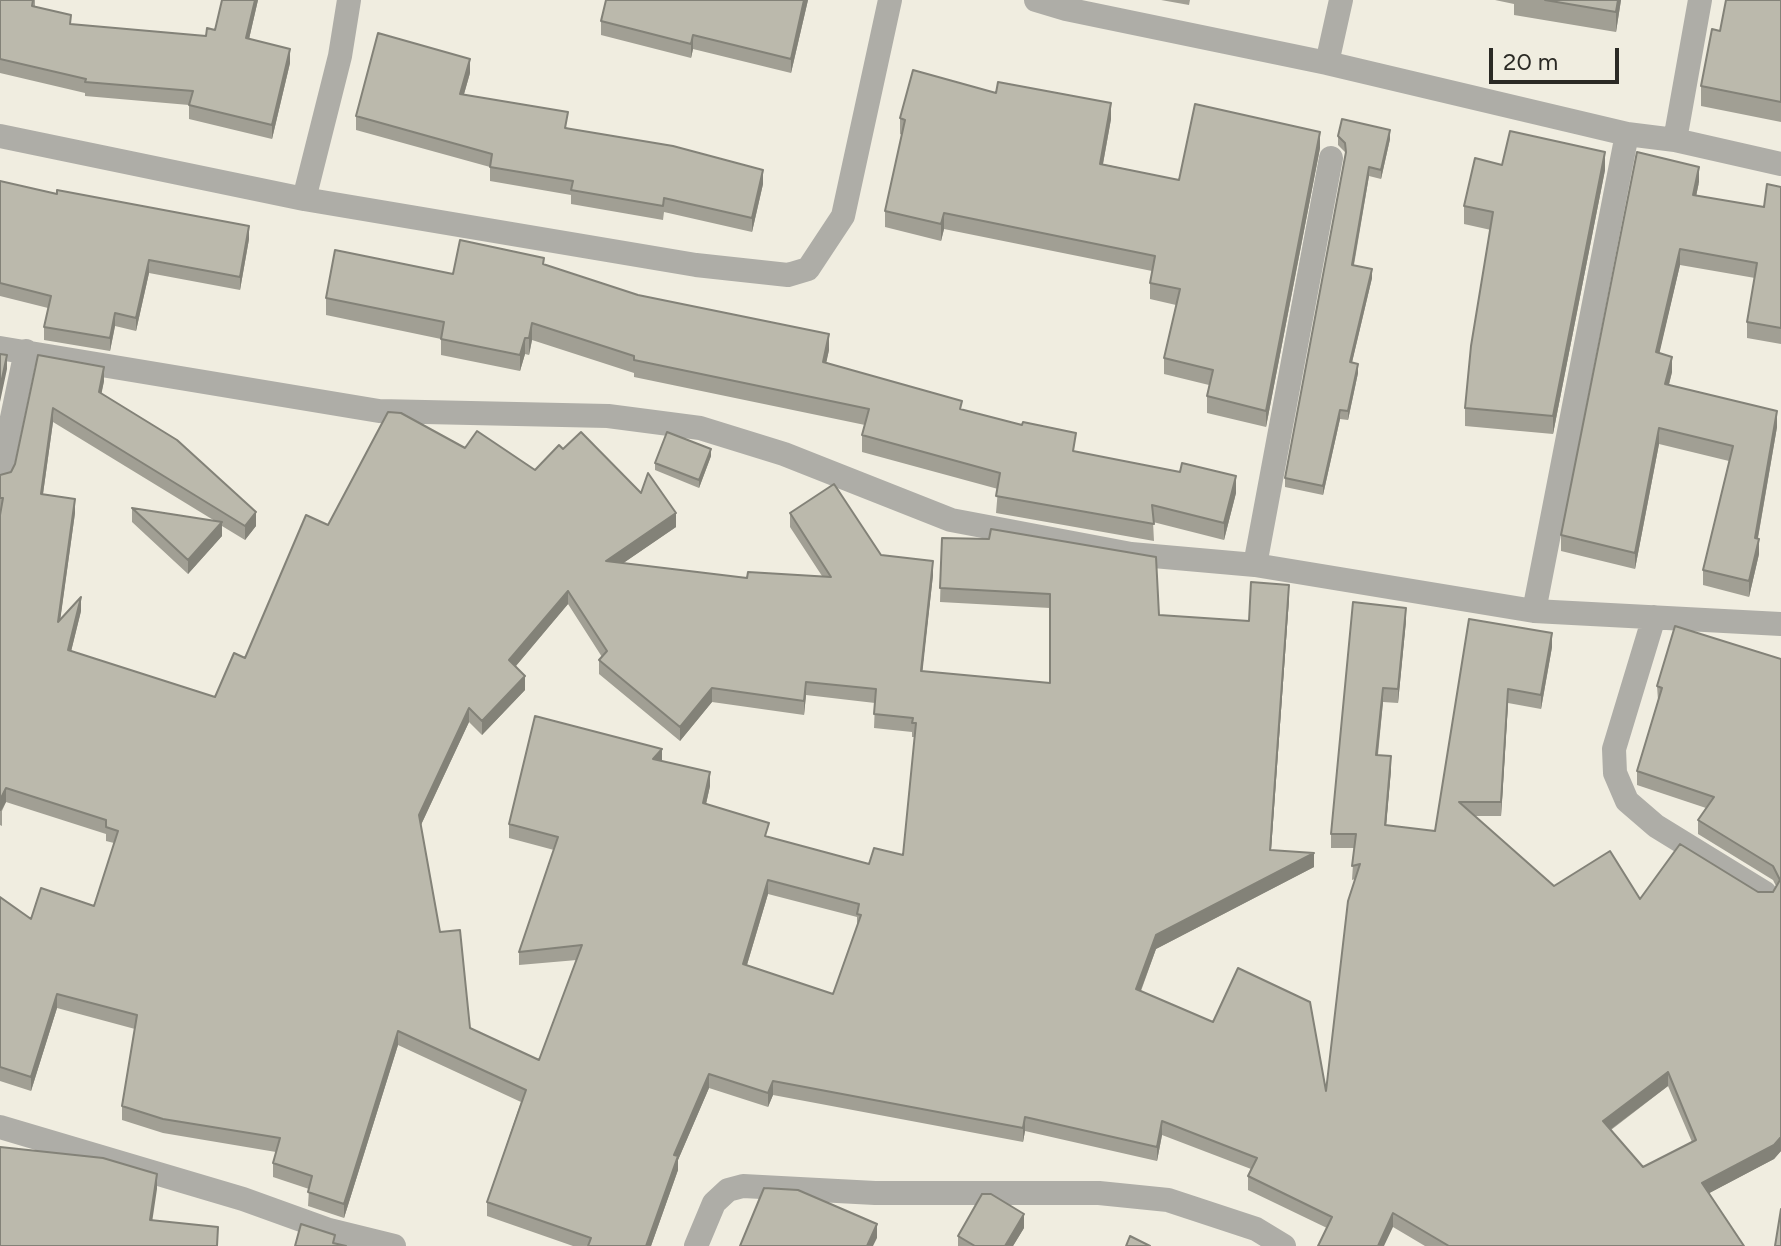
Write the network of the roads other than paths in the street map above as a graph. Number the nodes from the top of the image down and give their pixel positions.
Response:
1 (349, 0) edge
2 (890, 0) edge
3 (1036, 0) edge
4 (1341, 0) edge
5 (1700, 0) edge
6 (1327, 63) junction
7 (1627, 134) junction
8 (0, 136) edge
9 (1675, 140) junction
10 (1331, 158) dead end
11 (1781, 164) edge
12 (304, 199) junction
13 (0, 348) edge
14 (26, 351) junction
15 (0, 475) edge
16 (1255, 565) junction
17 (1534, 611) junction
18 (1654, 617) junction
19 (1781, 624) edge
20 (1765, 893) edge
21 (0, 1127) edge
22 (394, 1246) edge
23 (696, 1246) edge
24 (1284, 1246) edge

1 - 12 street
2 - 12 street
3 - 6 street
4 - 6 street
5 - 9 street
6 - 7 street
7 - 9 street
7 - 17 street
8 - 12 street
9 - 11 street
10 - 16 street
13 - 14 street
14 - 15 street
14 - 16 street
16 - 17 street
17 - 18 street
18 - 19 street
18 - 20 street
21 - 22 street
23 - 24 street

